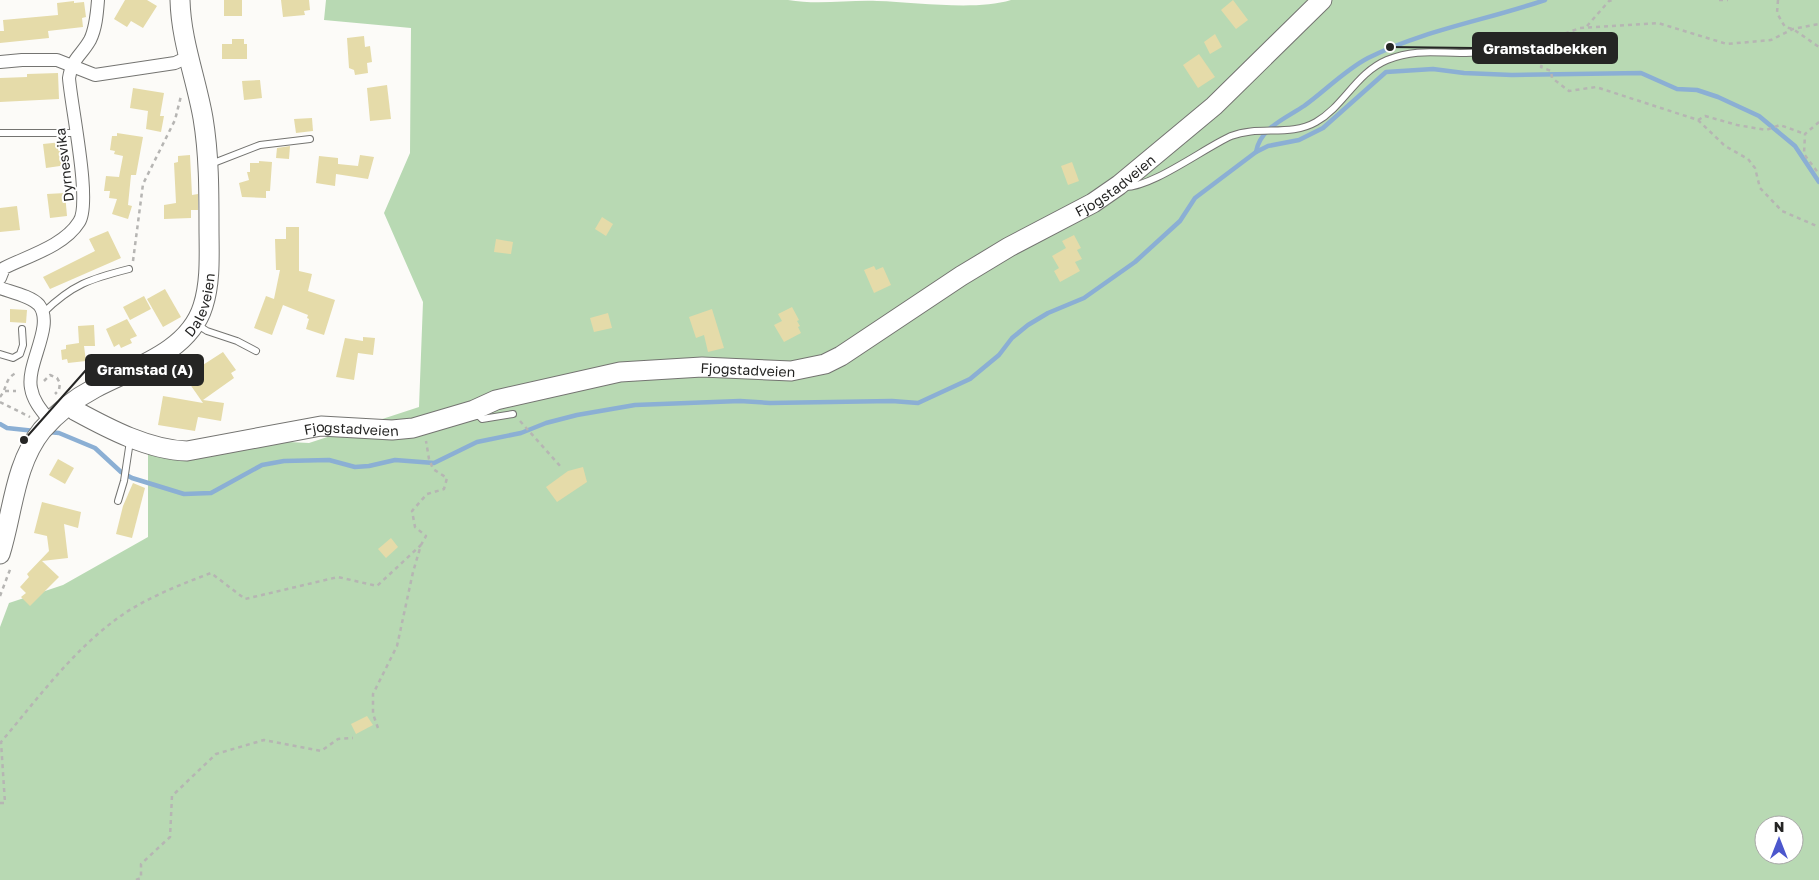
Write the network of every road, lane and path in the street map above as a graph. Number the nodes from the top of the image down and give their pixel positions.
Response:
1 (98, 0) edge
2 (180, 0) edge
3 (1322, 0) edge
4 (1613, 0) edge
5 (1719, 0) edge
6 (1728, 0) edge
7 (1778, 0) edge
8 (1819, 24) edge
9 (1586, 27) junction
10 (1793, 29) junction
11 (1545, 38) junction
12 (1819, 47) edge
13 (188, 57) junction
14 (0, 62) edge
15 (71, 64) junction
16 (181, 92) dead end
17 (1698, 120) junction
18 (1819, 122) edge
19 (0, 133) edge
20 (76, 133) junction
21 (1805, 134) junction
22 (310, 139) dead end
23 (208, 165) junction
24 (1819, 174) edge
25 (1120, 185) junction
26 (1819, 227) edge
27 (129, 269) joint
28 (0, 278) edge
29 (0, 288) edge
30 (43, 313) junction
31 (195, 323) junction
32 (22, 329) dead end
33 (256, 351) dead end
34 (0, 354) edge
35 (22, 373) dead end
36 (43, 383) dead end
37 (5, 391) junction
38 (16, 391) dead end
39 (54, 395) dead end
40 (0, 397) edge
41 (0, 402) edge
42 (70, 405) junction
43 (474, 410) junction
44 (513, 414) dead end
45 (31, 417) dead end
46 (50, 421) junction
47 (526, 427) dead end
48 (131, 437) junction
49 (429, 459) dead end
50 (560, 467) dead end
51 (118, 501) dead end
52 (420, 545) junction
53 (0, 554) edge
54 (378, 728) dead end
55 (353, 738) dead end
56 (0, 803) edge
57 (136, 880) edge

1 - 15 street
2 - 13 main road, Daleveien
3 - 25 main road, Fjogstadveien
4 - 9 path
5 - 6 path
7 - 10 path
8 - 10 path
9 - 10 path
9 - 11 path
10 - 12 path
11 - 17 path
11 - 25 lane
13 - 15 street
13 - 23 main road, Daleveien
14 - 15 street
15 - 20 street, Dyrnesvika
16 - 27 path
17 - 21 path
17 - 26 path
18 - 21 path
19 - 20 lane
20 - 28 street, Dyrnesvika
21 - 24 path
22 - 23 lane
23 - 31 main road, Daleveien
25 - 43 main road, Fjogstadveien
27 - 30 lane
29 - 30 street
30 - 46 street
31 - 33 lane
31 - 42 main road, Daleveien
32 - 34 lane
35 - 37 path
36 - 39 path
37 - 38 path
37 - 40 path
41 - 45 path
42 - 46 main road, Daleveien
42 - 48 main road, Fjogstadveien
43 - 44 lane
43 - 48 main road, Fjogstadveien
46 - 53 main road, Daleveien
47 - 50 path
48 - 51 lane
49 - 52 path
52 - 54 path
52 - 56 path
55 - 57 path

